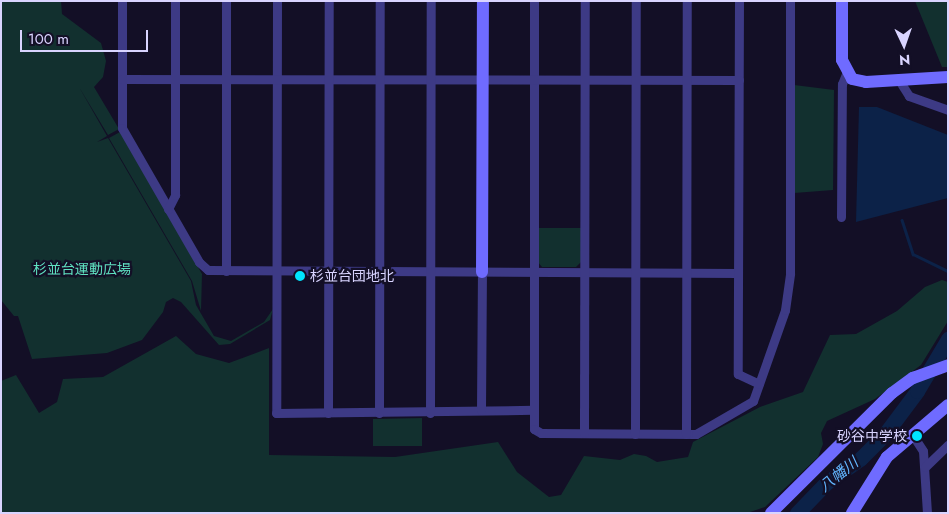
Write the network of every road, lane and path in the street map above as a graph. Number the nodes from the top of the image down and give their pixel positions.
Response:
1 (122, 1) edge
2 (175, 1) edge
3 (226, 1) edge
4 (277, 1) edge
5 (329, 1) edge
6 (380, 1) edge
7 (431, 1) edge
8 (483, 1) edge
9 (534, 1) edge
10 (585, 1) edge
11 (636, 1) edge
12 (687, 1) edge
13 (739, 1) edge
14 (790, 1) edge
15 (842, 1) edge
16 (846, 74) junction
17 (948, 76) edge
18 (122, 79) junction
19 (175, 79) junction
20 (226, 79) junction
21 (277, 79) junction
22 (329, 79) junction
23 (380, 80) junction
24 (431, 80) junction
25 (482, 80) junction
26 (534, 80) junction
27 (585, 80) junction
28 (636, 80) junction
29 (687, 80) junction
30 (738, 80) junction
31 (899, 80) junction
32 (948, 110) edge
33 (168, 208) junction
34 (840, 217) dead end
35 (226, 271) junction
36 (277, 271) junction
37 (328, 271) junction
38 (379, 271) junction
39 (430, 272) junction
40 (482, 272) junction
41 (533, 272) junction
42 (584, 272) junction
43 (635, 272) junction
44 (687, 272) junction
45 (738, 273) junction
46 (948, 365) edge
47 (759, 384) junction
48 (948, 405) edge
49 (481, 410) junction
50 (533, 410) junction
51 (328, 413) junction
52 (379, 413) junction
53 (430, 413) junction
54 (584, 434) junction
55 (635, 434) junction
56 (686, 434) junction
57 (912, 434) junction
58 (948, 445) edge
59 (925, 467) junction
60 (771, 513) edge
61 (852, 513) edge
62 (926, 513) edge

1 - 18 street
2 - 19 street
3 - 20 street
4 - 21 street
5 - 22 street
6 - 23 street
7 - 24 street
8 - 25 street
9 - 26 street
10 - 27 street
11 - 28 street
12 - 29 street
13 - 30 street
14 - 47 street
15 - 16 street
16 - 31 street
16 - 34 street
17 - 31 street
18 - 19 street
18 - 33 street
19 - 20 street
19 - 33 street
20 - 21 street
20 - 35 street
21 - 22 street
21 - 36 street
22 - 23 street
22 - 37 street
23 - 24 street
23 - 38 street
24 - 25 street
24 - 39 street
25 - 26 street
25 - 40 street
26 - 27 street
26 - 41 street
27 - 28 street
27 - 42 street
28 - 29 street
28 - 43 street
29 - 30 street
29 - 44 street
30 - 45 street
31 - 32 street
33 - 35 street
35 - 36 street
36 - 37 street
36 - 51 street
37 - 38 street
37 - 51 street
38 - 39 street
38 - 52 street
39 - 40 street
39 - 53 street
40 - 41 street
40 - 49 street
41 - 42 street
41 - 50 street
42 - 43 street
42 - 54 street
43 - 44 street
43 - 55 street
44 - 45 street
44 - 56 street
45 - 47 street
46 - 60 street
47 - 56 street
48 - 57 street
49 - 50 street
49 - 53 street
50 - 54 street
51 - 52 street
52 - 53 street
54 - 55 street
55 - 56 street
57 - 59 street
57 - 61 street
58 - 59 street
59 - 62 street

